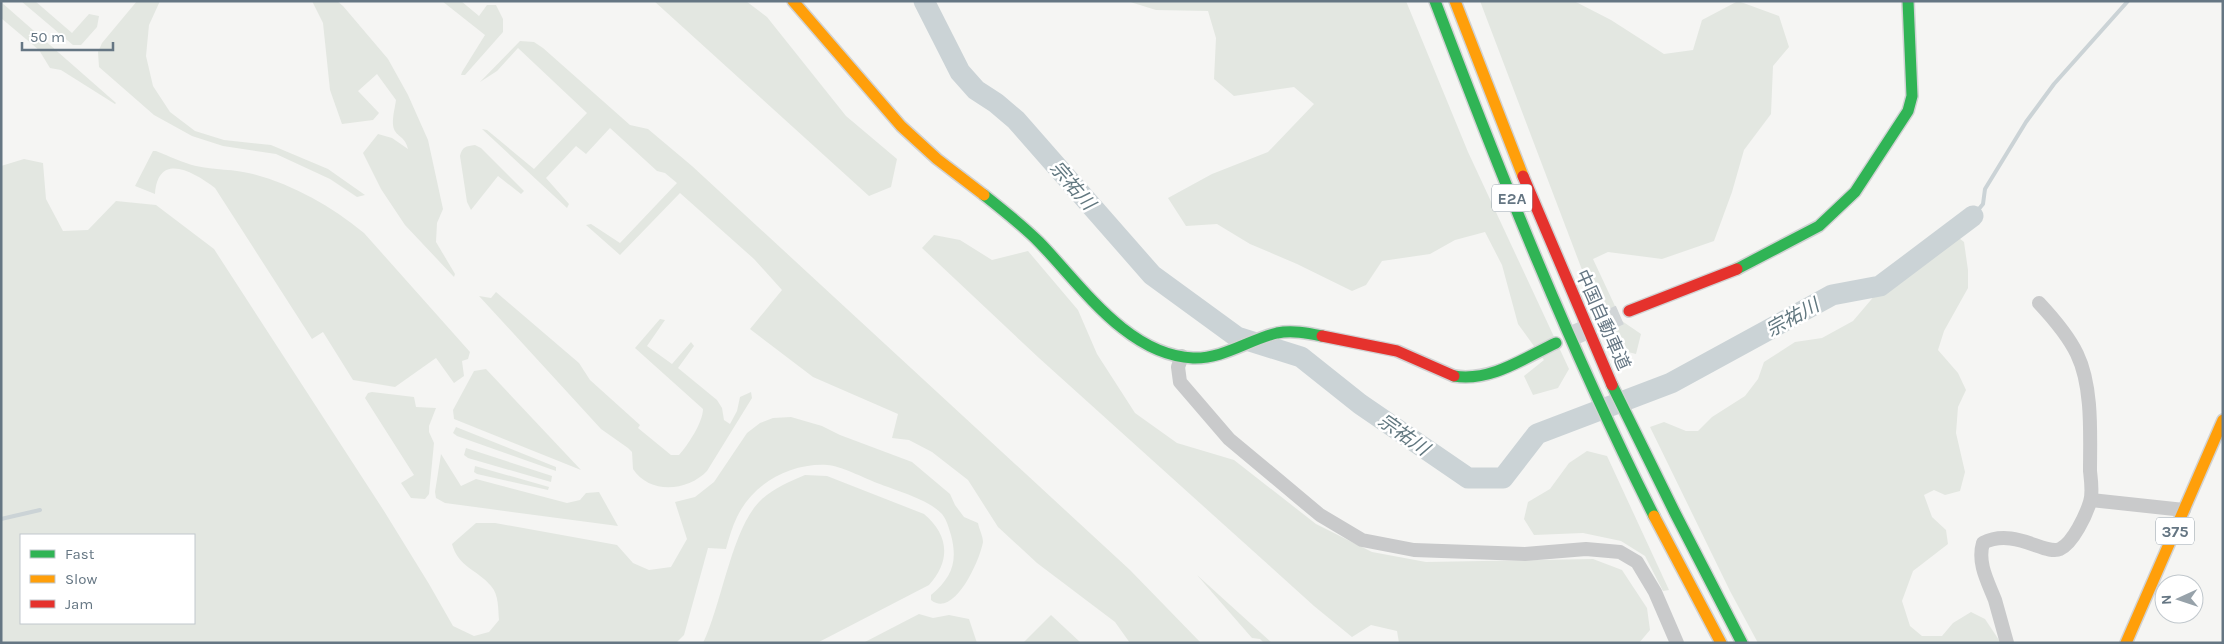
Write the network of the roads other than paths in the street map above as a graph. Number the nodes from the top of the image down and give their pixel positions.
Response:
1 (793, 1) edge
2 (1435, 1) edge
3 (1455, 1) edge
4 (1908, 1) edge
5 (2039, 302) dead end
6 (1629, 311) tunnel mouth
7 (1556, 343) dead end
8 (1182, 356) junction
9 (2223, 420) edge
10 (2091, 500) junction
11 (2184, 510) junction
12 (1677, 643) edge
13 (1721, 643) edge
14 (1742, 643) edge
15 (2006, 643) edge
16 (2126, 643) edge

1 - 8 main road
2 - 13 main road, 中国自動車道 / E2A
3 - 14 main road, 中国自動車道 / E2A
4 - 6 main road
5 - 10 street
7 - 8 main road
8 - 12 street
9 - 11 main road, 375
10 - 11 street
10 - 15 street
11 - 16 main road, 375

